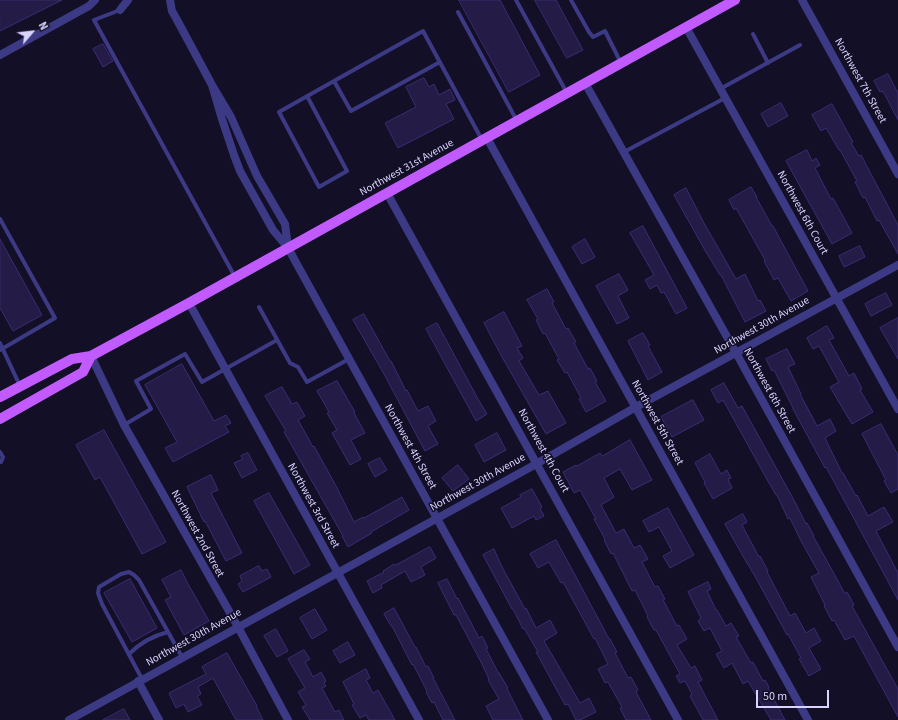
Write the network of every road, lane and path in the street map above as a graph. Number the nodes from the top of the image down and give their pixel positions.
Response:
1 (95, 0) edge
2 (128, 0) edge
3 (170, 0) edge
4 (516, 0) edge
5 (571, 0) edge
6 (735, 0) edge
7 (802, 0) edge
8 (720, 3) edge
9 (120, 10) joint
10 (458, 12) dead end
11 (686, 27) junction
12 (753, 34) dead end
13 (800, 45) dead end
14 (0, 55) edge
15 (440, 62) junction
16 (622, 63) junction
17 (768, 63) junction
18 (334, 81) junction
19 (585, 83) junction
20 (212, 85) junction
21 (720, 89) junction
22 (567, 93) junction
23 (307, 96) junction
24 (726, 98) junction
25 (517, 121) junction
26 (484, 139) junction
27 (624, 152) junction
28 (898, 174) edge
29 (387, 193) junction
30 (0, 219) edge
31 (288, 248) junction
32 (898, 265) edge
33 (235, 278) junction
34 (836, 298) junction
35 (189, 303) junction
36 (259, 307) dead end
37 (277, 340) junction
38 (0, 343) edge
39 (1, 349) edge
40 (736, 353) junction
41 (91, 356) junction
42 (350, 359) junction
43 (225, 368) junction
44 (20, 386) junction
45 (0, 396) edge
46 (636, 408) junction
47 (898, 409) edge
48 (0, 420) edge
49 (124, 425) junction
50 (0, 452) edge
51 (0, 462) edge
52 (537, 463) junction
53 (437, 518) junction
54 (337, 572) junction
55 (238, 627) junction
56 (168, 632) junction
57 (898, 647) edge
58 (129, 654) junction
59 (182, 657) junction
60 (140, 680) junction
61 (68, 720) edge
62 (159, 720) edge
63 (288, 720) edge
64 (418, 720) edge
65 (548, 720) edge
66 (678, 720) edge
67 (808, 720) edge

1 - 14 street
2 - 9 street
3 - 20 street
4 - 22 lane
5 - 16 lane
6 - 8 main road, Northwest 31st Avenue
7 - 28 street, Northwest 7th Street
8 - 11 main road, Northwest 31st Avenue
9 - 33 lane
10 - 25 lane
11 - 16 main road, Northwest 31st Avenue
11 - 21 street, Northwest 6th Court
12 - 17 lane
13 - 17 lane
15 - 18 lane
15 - 18 lane
15 - 26 lane
16 - 19 main road, Northwest 31st Avenue
17 - 21 lane
18 - 23 lane
19 - 22 main road, Northwest 31st Avenue
19 - 27 street, Northwest 6th Street
20 - 31 street
20 - 31 street
21 - 24 street, Northwest 6th Court
22 - 25 main road, Northwest 31st Avenue
23 - 23 lane
24 - 27 lane
24 - 34 street, Northwest 6th Court
25 - 26 main road, Northwest 31st Avenue
26 - 29 main road, Northwest 31st Avenue
26 - 46 street, Northwest 5th Street
27 - 40 street, Northwest 6th Street
29 - 31 main road, Northwest 31st Avenue
29 - 52 street, Northwest 4th Court
30 - 39 lane
31 - 33 main road, Northwest 31st Avenue
31 - 42 street, Northwest 4th Street
32 - 34 street, Northwest 30th Avenue
33 - 35 main road, Northwest 31st Avenue
34 - 40 street, Northwest 30th Avenue
34 - 47 street, Northwest 6th Court
35 - 41 main road, Northwest 31st Avenue
35 - 43 street, Northwest 3rd Street
36 - 37 lane
37 - 42 lane
37 - 43 lane
38 - 39 lane
39 - 44 lane
40 - 46 street, Northwest 30th Avenue
40 - 57 street, Northwest 6th Street
41 - 44 main road, Northwest 31st Avenue
41 - 48 main road
41 - 49 street, Northwest 2nd Street
42 - 53 street, Northwest 4th Street
43 - 49 lane
43 - 54 street, Northwest 3rd Street
44 - 45 main road, Northwest 31st Avenue
46 - 52 street, Northwest 30th Avenue
46 - 67 street, Northwest 5th Street
49 - 55 street, Northwest 2nd Street
50 - 51 lane
52 - 53 street, Northwest 30th Avenue
52 - 66 street, Northwest 4th Court
53 - 54 street, Northwest 30th Avenue
53 - 65 street, Northwest 4th Street
54 - 55 street, Northwest 30th Avenue
54 - 64 street, Northwest 3rd Street
55 - 59 street, Northwest 30th Avenue
55 - 63 street, Northwest 2nd Street
56 - 58 lane
56 - 58 lane
56 - 59 lane
58 - 60 lane
59 - 60 street, Northwest 30th Avenue
60 - 61 street, Northwest 30th Avenue
60 - 62 street

